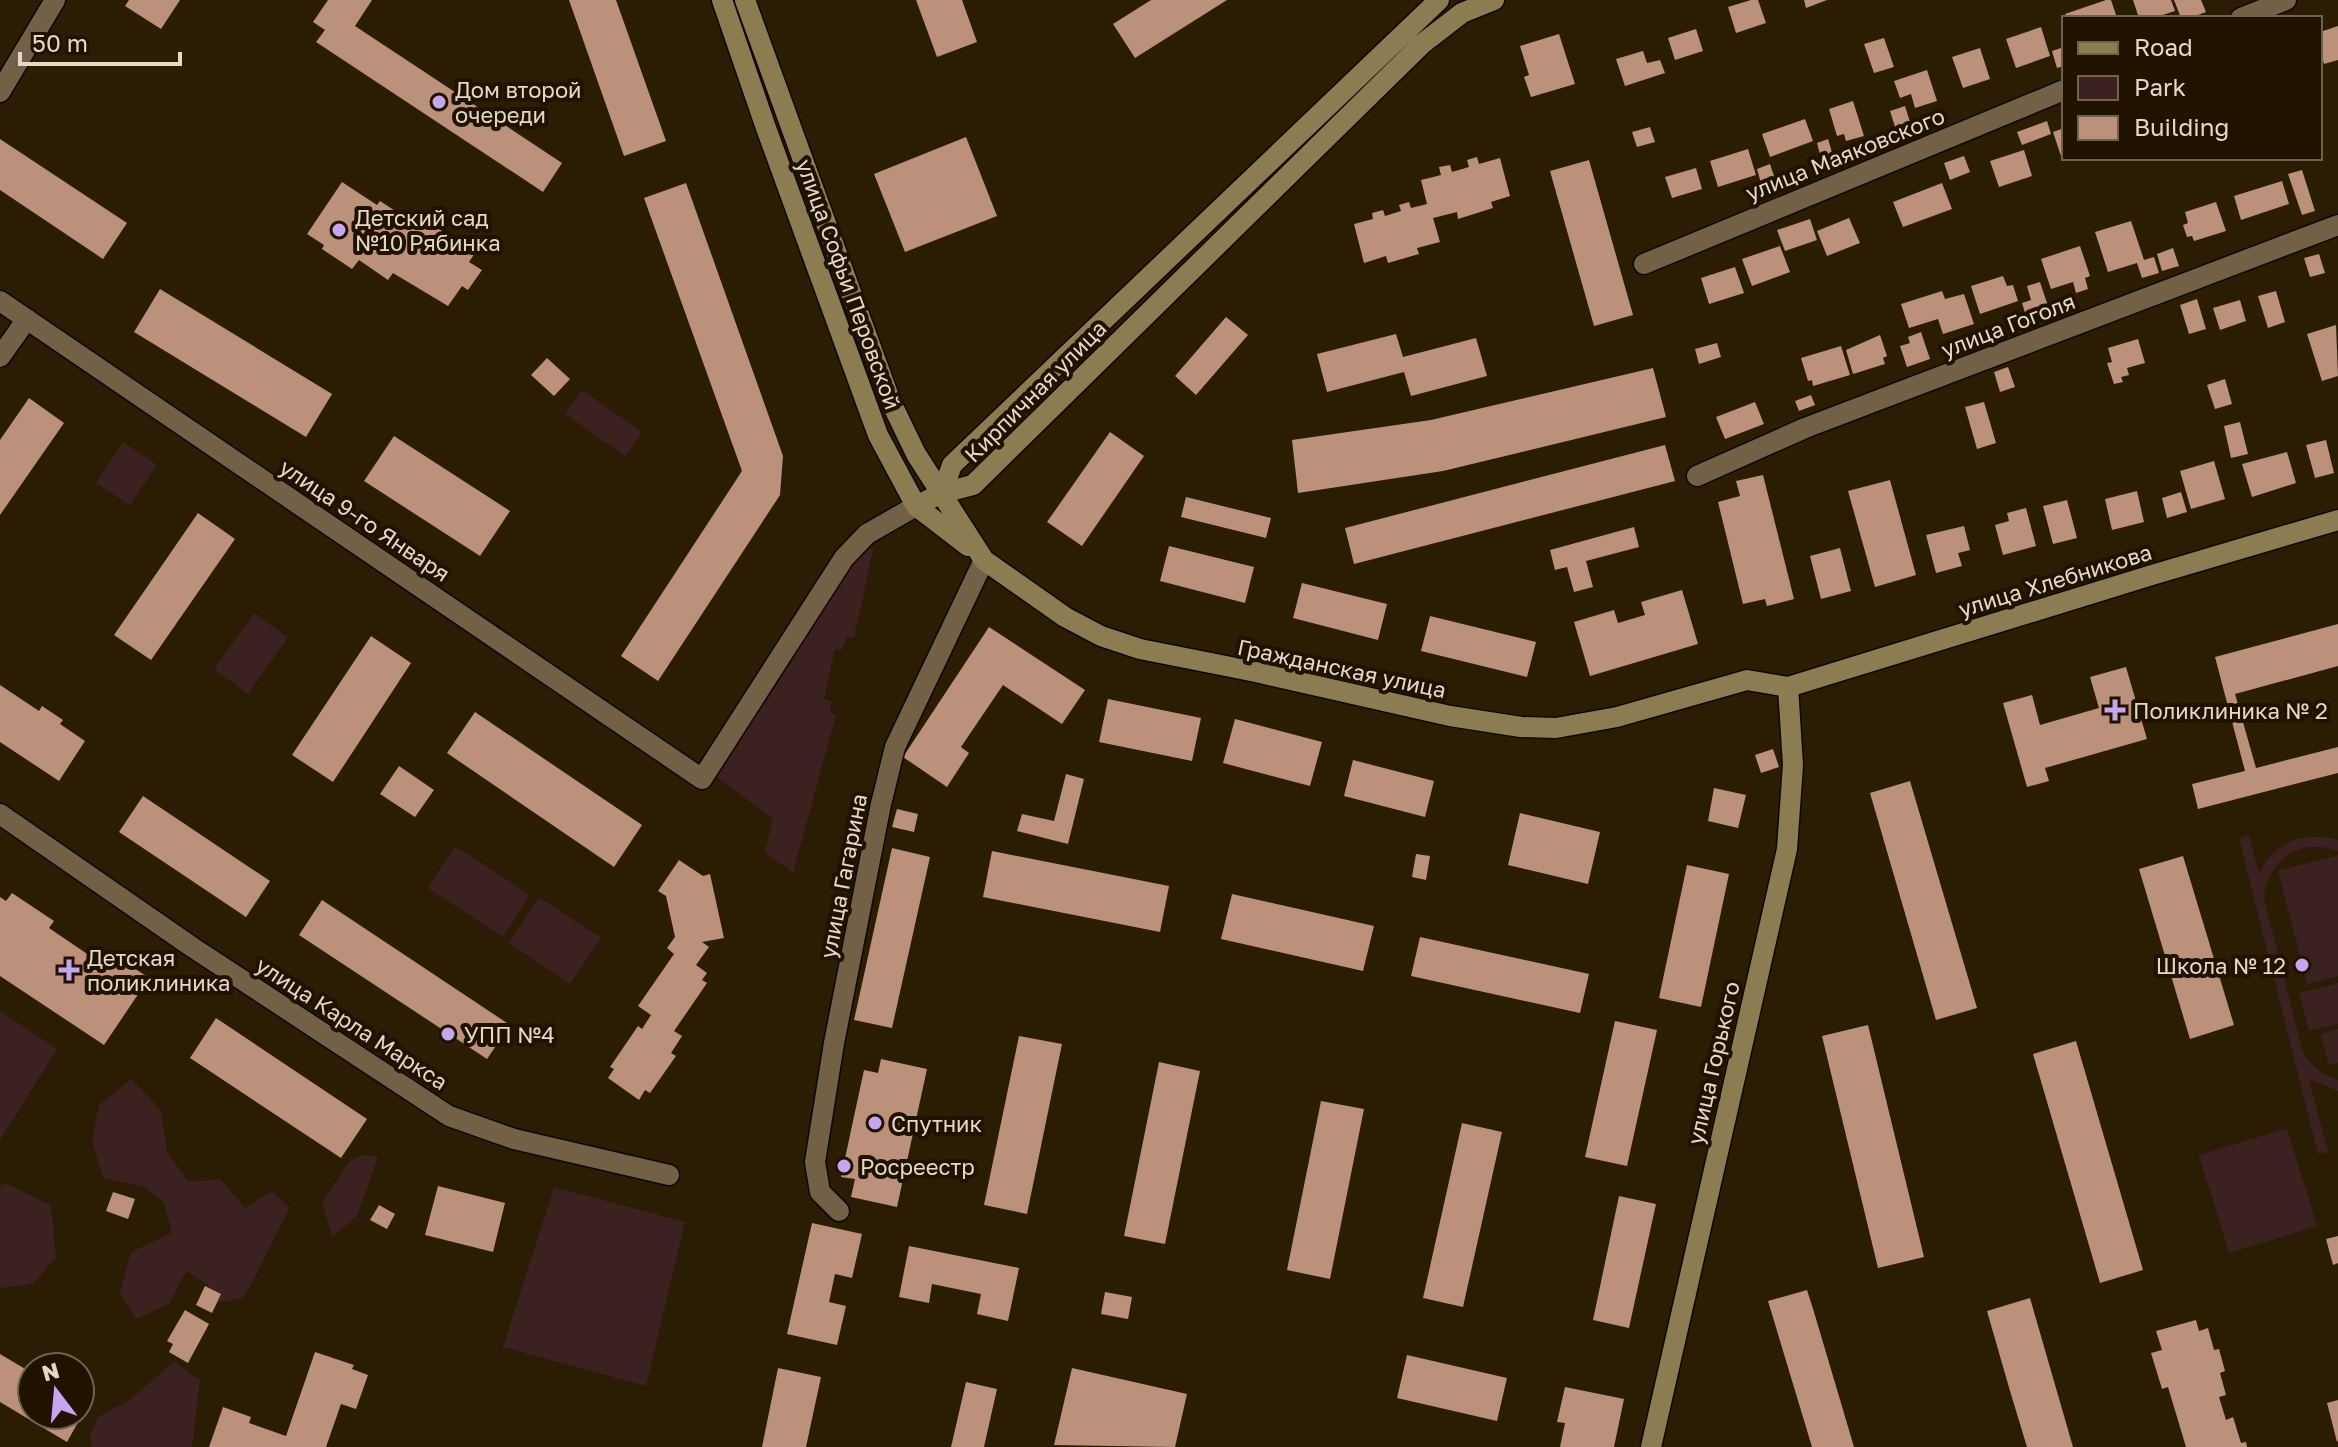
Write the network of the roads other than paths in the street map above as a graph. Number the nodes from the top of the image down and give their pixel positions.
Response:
1 (55, 0) edge
2 (722, 0) edge
3 (745, 0) edge
4 (1439, 0) edge
5 (1494, 0) edge
6 (2286, 0) edge
7 (2246, 16) edge
8 (2062, 91) edge
9 (0, 92) edge
10 (2338, 225) edge
11 (1644, 264) dead end
12 (0, 301) edge
13 (27, 319) junction
14 (0, 357) edge
15 (1697, 476) dead end
16 (942, 493) junction
17 (916, 506) junction
18 (2338, 520) edge
19 (980, 557) junction
20 (1788, 687) junction
21 (0, 814) edge
22 (669, 1175) dead end
23 (839, 1211) dead end
24 (1651, 1447) edge

1 - 9 street
2 - 17 street, улица Софьи Перовской
3 - 16 street, улица Софьи Перовской
4 - 16 street, Кирпичная улица
5 - 16 street, Кирпичная улица
6 - 7 street
8 - 11 street, улица Маяковского
10 - 15 street, улица Гоголя
12 - 13 street, улица 9-го Января
13 - 14 street
13 - 17 street, улица 9-го Января
16 - 17 street
16 - 19 street, Гражданская улица
17 - 19 street, улица Софьи Перовской
18 - 20 street, улица Хлебникова
19 - 20 street, Гражданская улица
19 - 23 street, улица Гагарина
20 - 24 street, улица Горького
21 - 22 street, улица Карла Маркса

